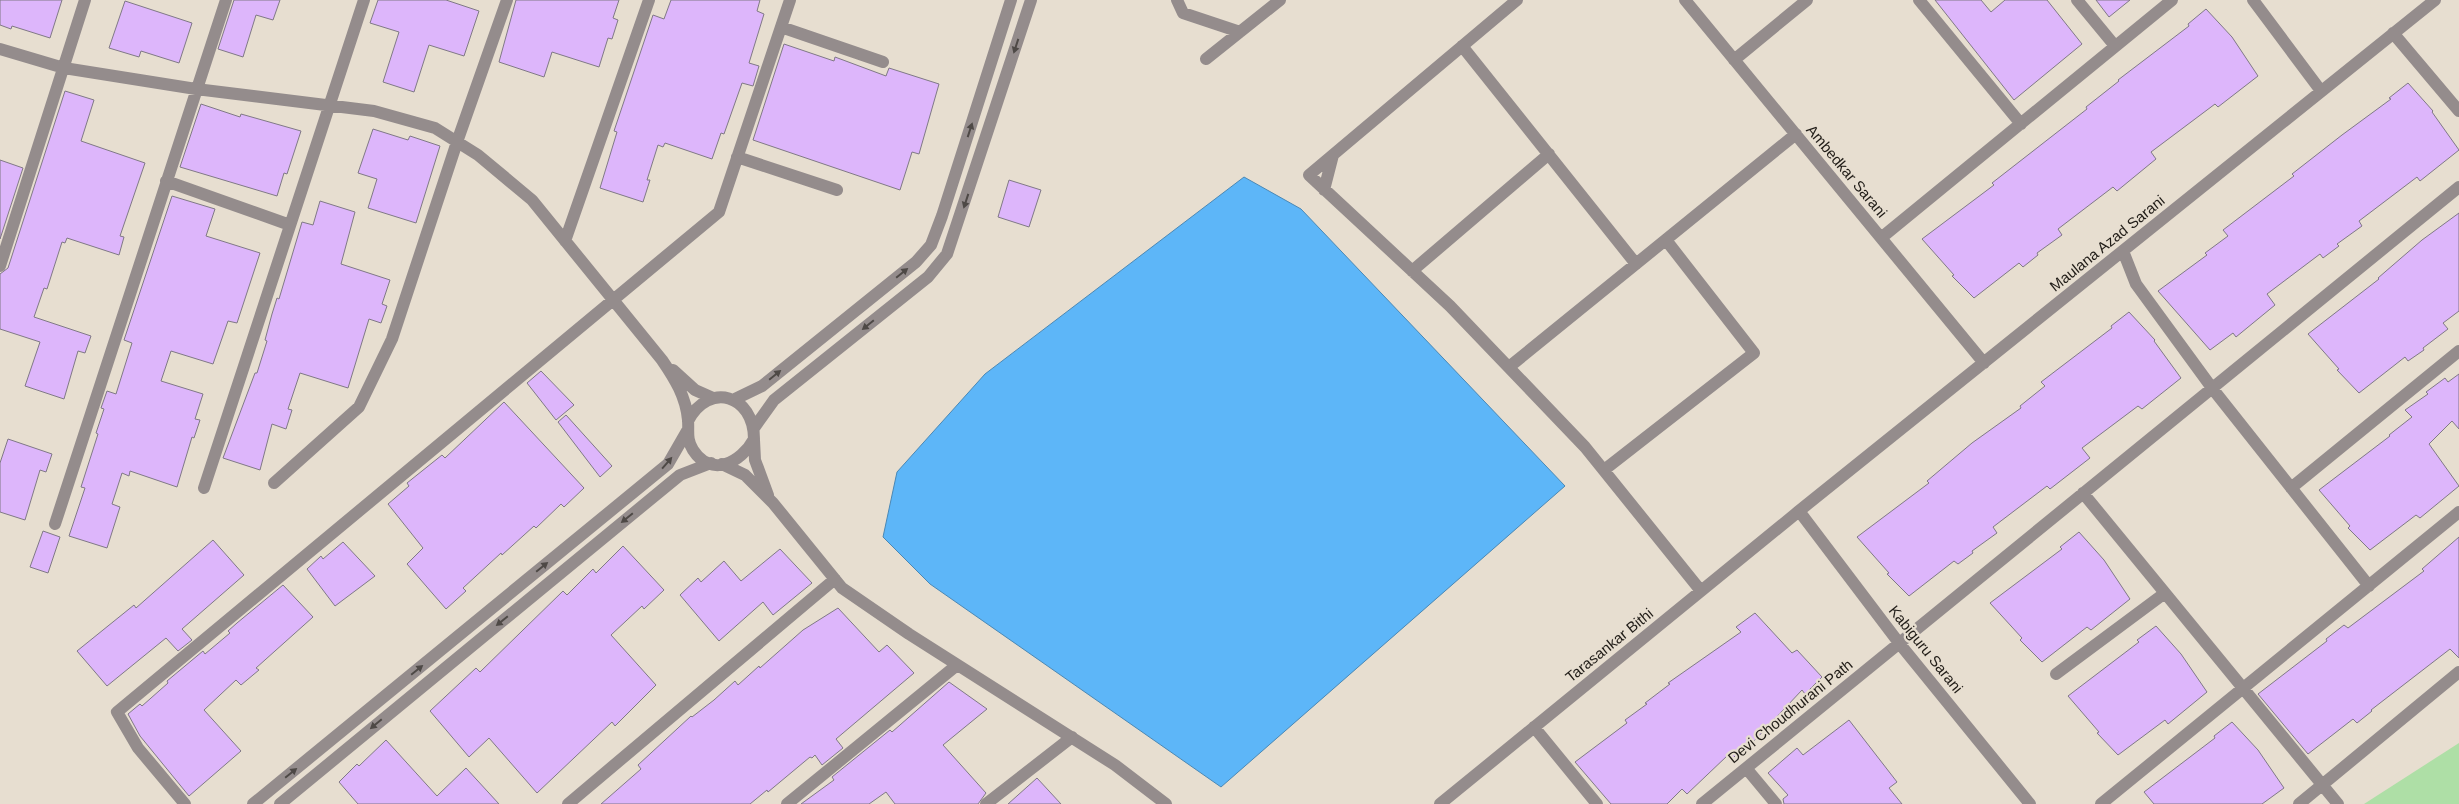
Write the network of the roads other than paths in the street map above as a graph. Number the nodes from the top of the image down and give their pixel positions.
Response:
1 (85, 0) edge
2 (226, 0) edge
3 (364, 0) edge
4 (507, 0) edge
5 (649, 0) edge
6 (790, 0) edge
7 (1011, 0) edge
8 (1031, 0) edge
9 (1177, 0) edge
10 (1280, 0) edge
11 (1517, 0) edge
12 (1685, 0) edge
13 (1807, 0) edge
14 (1919, 0) edge
15 (2077, 0) edge
16 (2172, 0) edge
17 (2253, 0) edge
18 (2434, 0) edge
19 (781, 27) junction
20 (1240, 32) junction
21 (2394, 33) junction
22 (1462, 46) junction
23 (2115, 46) junction
24 (0, 49) edge
25 (1206, 59) dead end
26 (1734, 60) junction
27 (883, 62) dead end
28 (64, 68) junction
29 (196, 89) junction
30 (2321, 91) junction
31 (329, 105) junction
32 (2459, 111) edge
33 (2021, 124) junction
34 (1796, 134) junction
35 (457, 142) junction
36 (1333, 154) junction
37 (1549, 154) junction
38 (737, 157) junction
39 (166, 181) junction
40 (2459, 186) edge
41 (836, 190) dead end
42 (1324, 190) junction
43 (290, 225) junction
44 (1881, 238) junction
45 (565, 240) junction
46 (1666, 240) junction
47 (2123, 251) junction
48 (1636, 264) junction
49 (0, 266) edge
50 (1412, 272) junction
51 (612, 299) junction
52 (2459, 351) edge
53 (662, 360) junction
54 (1984, 363) junction
55 (1509, 367) junction
56 (2212, 388) junction
57 (713, 398) junction
58 (733, 400) junction
59 (688, 426) junction
60 (754, 433) junction
61 (716, 464) junction
62 (1604, 470) junction
63 (274, 482) dead end
64 (204, 488) dead end
65 (2291, 488) junction
66 (2083, 493) junction
67 (773, 503) junction
68 (1799, 511) junction
69 (2459, 512) edge
70 (55, 524) dead end
71 (835, 579) junction
72 (2369, 586) junction
73 (1701, 591) junction
74 (2165, 593) junction
75 (1899, 643) junction
76 (958, 665) junction
77 (2459, 672) edge
78 (2056, 674) dead end
79 (2242, 689) junction
80 (1534, 728) junction
81 (1072, 737) junction
82 (1746, 768) junction
83 (2321, 786) junction
84 (185, 804) edge
85 (253, 804) edge
86 (280, 804) edge
87 (568, 804) edge
88 (787, 804) edge
89 (986, 804) edge
90 (1166, 804) edge
91 (1440, 804) edge
92 (1597, 804) edge
93 (1702, 804) edge
94 (1776, 804) edge
95 (2030, 804) edge
96 (2101, 804) edge
97 (2299, 804) edge
98 (2338, 804) edge

1 - 28 street
2 - 29 street
3 - 31 street
4 - 35 street
5 - 45 street
6 - 19 street
58 -> 7 street
8 -> 60 street
9 - 20 street
10 - 20 street
11 - 22 street
12 - 26 street, Ambedkar Sarani
13 - 26 street
14 - 33 street
15 - 23 street
16 - 23 street
17 - 30 street
18 - 21 street, Maulana Azad Sarani
19 - 27 street
19 - 38 street
20 - 25 street
21 - 30 street, Maulana Azad Sarani
21 - 32 street
22 - 36 street
22 - 37 street
23 - 33 street
24 - 28 street
26 - 34 street, Ambedkar Sarani
28 - 29 street
28 - 49 street
29 - 31 street
29 - 39 street
30 - 47 street, Maulana Azad Sarani
31 - 35 street
31 - 43 street
33 - 44 street
34 - 44 street, Ambedkar Sarani
34 - 46 street
35 - 45 street
35 - 63 street
36 - 42 street
36 - 42 street
37 - 48 street
37 - 50 street
38 - 41 street
38 - 51 street
39 - 43 street
39 - 70 street
40 - 56 street, Devi Choudhurani Path
42 - 50 street
43 - 64 street
44 - 54 street, Ambedkar Sarani
45 - 51 street
46 - 48 street
46 - 62 street
47 - 54 street, Maulana Azad Sarani
47 - 56 street
48 - 55 street
50 - 55 street
51 - 53 street
51 - 84 street
52 - 65 street
53 - 57 street
53 - 59 street
54 - 68 street, Maulana Azad Sarani
55 - 62 street
56 - 65 street
56 - 66 street, Devi Choudhurani Path
57 - 58 street
57 - 59 street
58 - 60 street
59 - 61 street
85 -> 59 street
60 - 61 street
60 - 67 street
61 - 67 street
61 -> 86 street
62 - 73 street
65 - 72 street
66 - 74 street
66 - 75 street, Devi Choudhurani Path
67 - 71 street
68 - 73 street, Tarasankar Bithi
68 - 75 street, Kabiguru Sarani
69 - 72 street
71 - 76 street
71 - 87 street
72 - 79 street
73 - 80 street, Tarasankar Bithi
74 - 78 street
74 - 79 street
75 - 82 street, Devi Choudhurani Path
75 - 95 street, Kabiguru Sarani
76 - 81 street
76 - 88 street
77 - 83 street
79 - 83 street
79 - 96 street
80 - 91 street, Tarasankar Bithi
80 - 92 street
81 - 89 street
81 - 90 street
82 - 93 street, Devi Choudhurani Path
82 - 94 street
83 - 97 street
83 - 98 street

